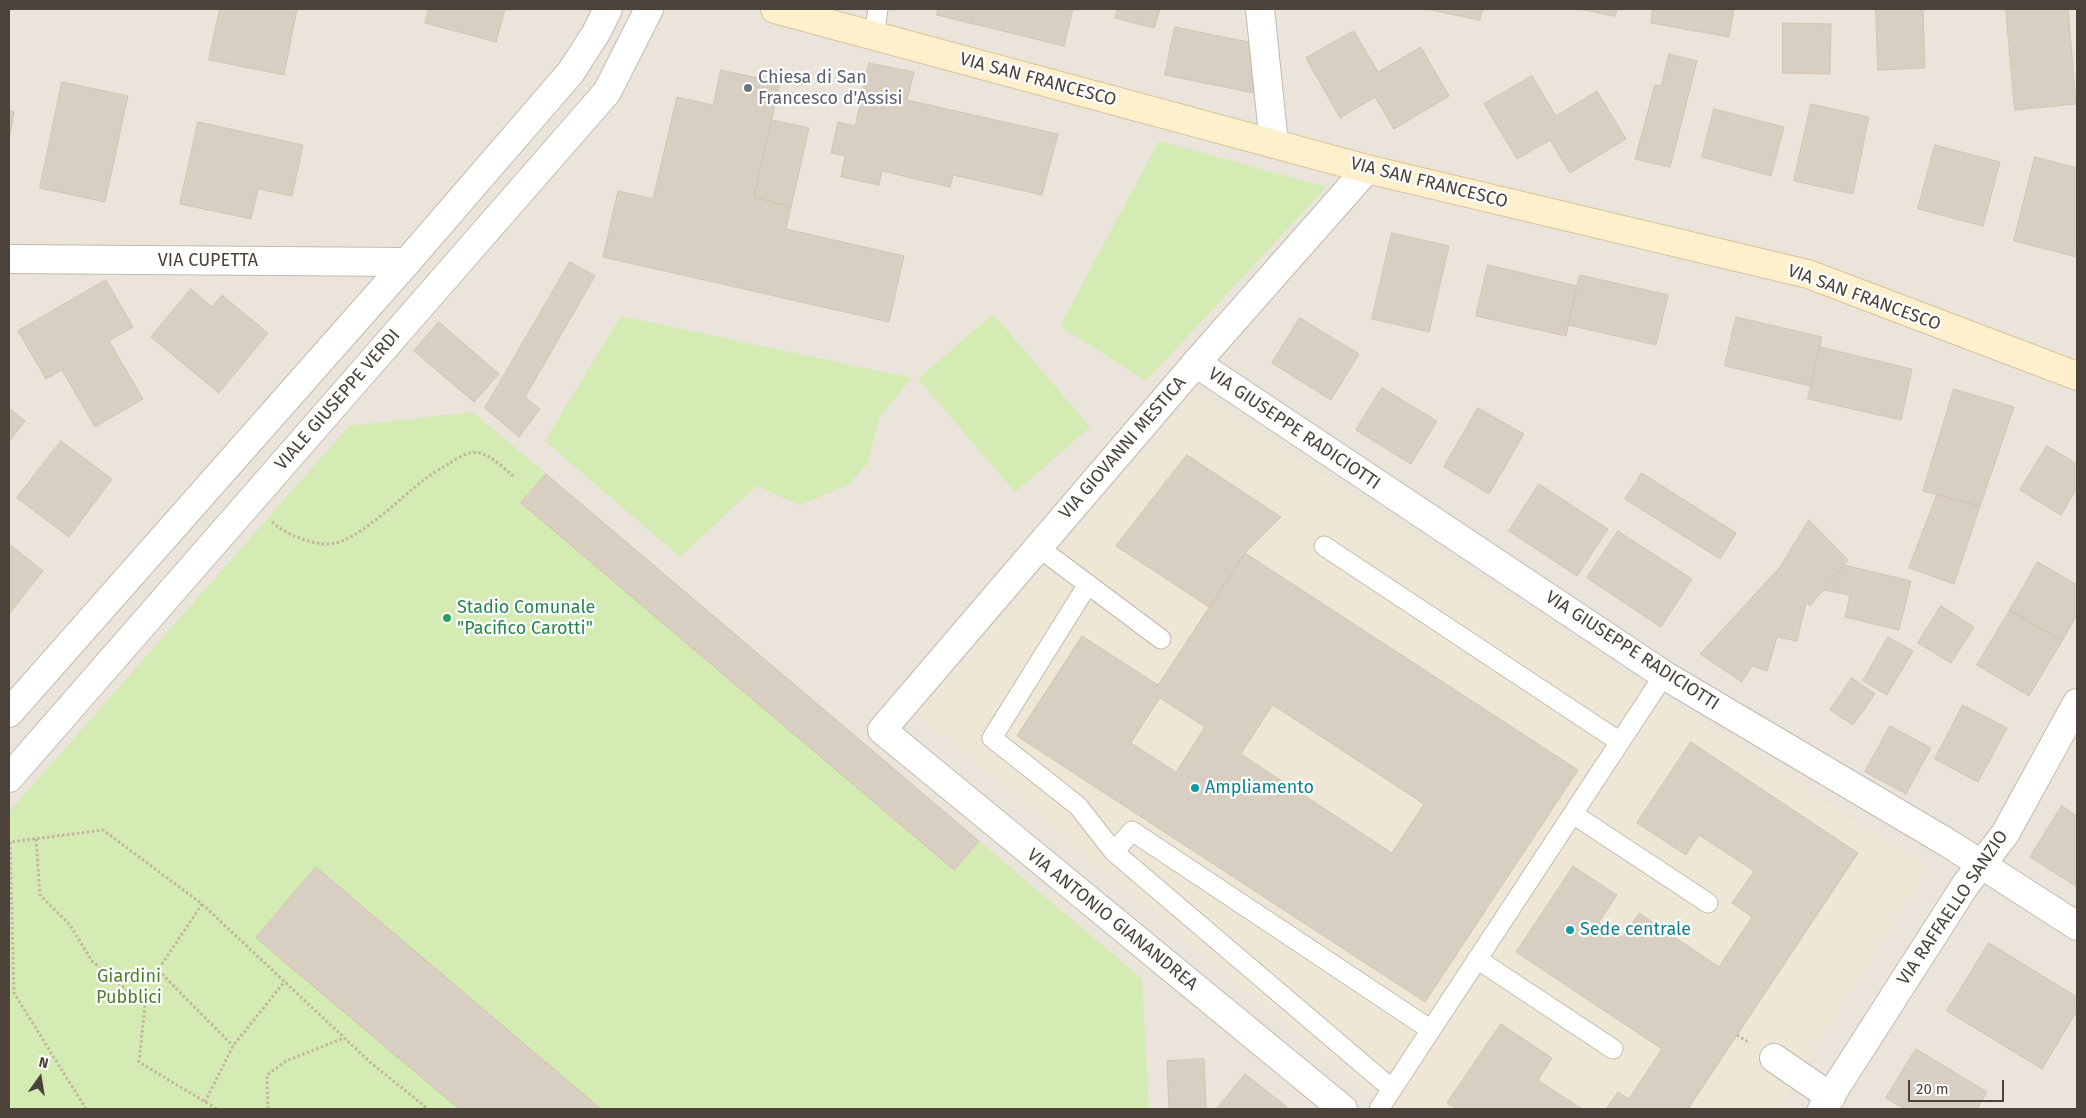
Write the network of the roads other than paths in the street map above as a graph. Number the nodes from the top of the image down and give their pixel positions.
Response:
1 (608, 9) edge
2 (648, 9) edge
3 (775, 9) edge
4 (878, 9) edge
5 (1260, 9) edge
6 (874, 36) junction
7 (1274, 144) junction
8 (1367, 169) junction
9 (407, 262) junction
10 (13, 264) edge
11 (1196, 363) junction
12 (2077, 376) edge
13 (1324, 546) dead end
14 (1038, 547) junction
15 (1088, 584) junction
16 (1162, 639) dead end
17 (1664, 675) junction
18 (2077, 702) edge
19 (9, 713) edge
20 (882, 730) joint
21 (1620, 742) junction
22 (9, 778) edge
23 (1573, 814) junction
24 (1114, 852) junction
25 (1981, 865) junction
26 (1708, 903) dead end
27 (2077, 926) edge
28 (1478, 959) junction
29 (1431, 1030) junction
30 (1613, 1049) dead end
31 (1774, 1058) dead end
32 (1392, 1089) junction
33 (1827, 1103) edge
34 (1334, 1106) edge
35 (1379, 1109) edge

1 - 9 street
2 - 22 street, VIALE GIUSEPPE VERDI
3 - 6 main road, VIA SAN FRANCESCO
4 - 6 lane
5 - 7 street
6 - 7 main road, VIA SAN FRANCESCO
7 - 8 main road, VIA SAN FRANCESCO
8 - 11 street, VIA GIOVANNI MESTICA
8 - 12 main road, VIA SAN FRANCESCO
9 - 10 street, VIA CUPETTA
9 - 19 street
11 - 14 street, VIA GIOVANNI MESTICA
11 - 17 street, VIA GIUSEPPE RADICIOTTI
13 - 21 lane
14 - 15 lane
14 - 20 street, VIA GIOVANNI MESTICA
15 - 16 lane
15 - 24 lane
17 - 21 lane
17 - 25 street, VIA GIUSEPPE RADICIOTTI
18 - 25 street, VIA RAFFAELLO SANZIO
20 - 34 street, VIA ANTONIO GIANANDREA
21 - 23 lane
23 - 26 lane
23 - 28 lane
24 - 29 lane
24 - 32 lane
25 - 27 street, VIA GIUSEPPE RADICIOTTI
25 - 33 street, VIA RAFFAELLO SANZIO
28 - 29 lane
28 - 30 lane
29 - 32 lane
31 - 33 street
32 - 35 lane

